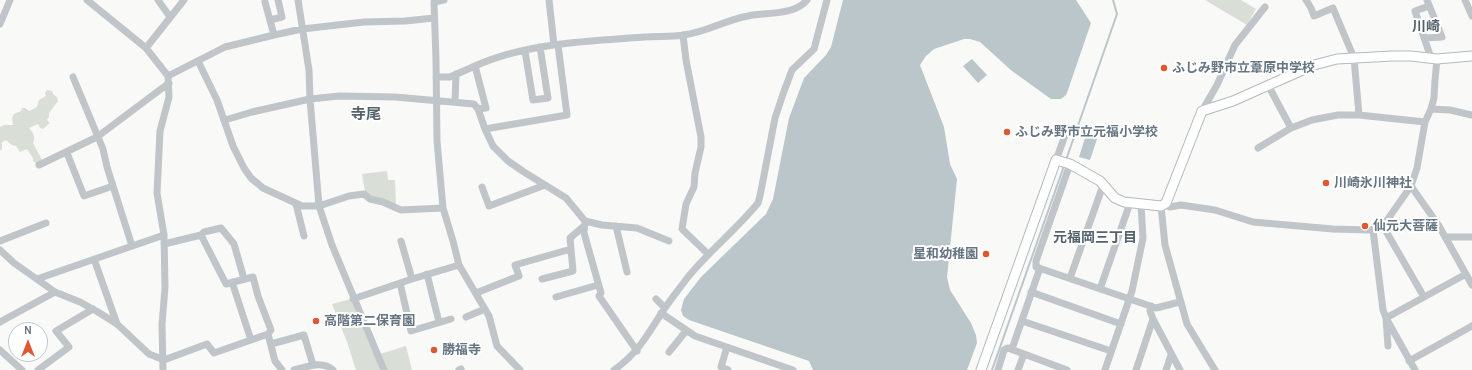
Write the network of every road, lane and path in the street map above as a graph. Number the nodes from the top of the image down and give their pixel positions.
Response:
1 (10, 0) edge
2 (87, 0) edge
3 (158, 0) edge
4 (184, 0) edge
5 (278, 0) edge
6 (298, 0) edge
7 (444, 0) edge
8 (549, 0) edge
9 (807, 0) edge
10 (827, 0) edge
11 (1306, 0) edge
12 (1465, 0) edge
13 (265, 2) dead end
14 (1428, 3) edge
15 (1265, 7) dead end
16 (1472, 16) edge
17 (170, 17) junction
18 (434, 18) junction
19 (270, 20) junction
20 (0, 24) edge
21 (302, 29) junction
22 (274, 35) junction
23 (683, 35) junction
24 (1425, 38) junction
25 (556, 45) junction
26 (146, 48) junction
27 (540, 48) junction
28 (524, 51) junction
29 (1472, 56) edge
30 (1354, 58) junction
31 (1434, 58) junction
32 (198, 61) junction
33 (475, 66) junction
34 (456, 74) junction
35 (436, 76) junction
36 (73, 77) dead end
37 (169, 79) junction
38 (1268, 85) junction
39 (310, 99) junction
40 (436, 100) junction
41 (455, 102) junction
42 (478, 109) junction
43 (1432, 109) junction
44 (1202, 111) junction
45 (1359, 115) junction
46 (1472, 115) edge
47 (225, 120) junction
48 (1425, 122) junction
49 (1291, 128) junction
50 (485, 129) junction
51 (1067, 130) dead end
52 (97, 137) junction
53 (1258, 148) dead end
54 (67, 153) junction
55 (1056, 160) junction
56 (1070, 164) junction
57 (39, 165) dead end
58 (545, 185) junction
59 (1105, 185) junction
60 (113, 186) junction
61 (1411, 186) junction
62 (482, 187) dead end
63 (1130, 202) junction
64 (296, 204) junction
65 (1141, 204) junction
66 (1162, 205) junction
67 (319, 206) junction
68 (443, 208) junction
69 (46, 223) dead end
70 (585, 224) junction
71 (616, 226) junction
72 (1383, 226) junction
73 (1438, 226) junction
74 (1373, 230) junction
75 (202, 235) junction
76 (164, 236) junction
77 (304, 236) dead end
78 (1445, 237) junction
79 (1472, 237) edge
80 (0, 241) edge
81 (400, 241) dead end
82 (669, 241) dead end
83 (164, 244) junction
84 (132, 246) junction
85 (571, 249) junction
86 (0, 250) edge
87 (708, 254) junction
88 (94, 259) junction
89 (459, 265) junction
90 (1040, 268) junction
91 (627, 272) dead end
92 (427, 274) junction
93 (1466, 274) junction
94 (1070, 278) junction
95 (37, 279) junction
96 (244, 279) junction
97 (412, 279) junction
98 (542, 280) dead end
99 (232, 282) junction
100 (400, 283) junction
101 (598, 285) junction
102 (1472, 286) edge
103 (1100, 289) junction
104 (55, 292) junction
105 (1032, 292) junction
106 (476, 293) junction
107 (556, 297) dead end
108 (1424, 297) junction
109 (1130, 298) junction
110 (354, 299) junction
111 (656, 299) dead end
112 (1180, 302) junction
113 (1151, 306) junction
114 (485, 308) junction
115 (93, 309) junction
116 (663, 310) junction
117 (466, 317) dead end
118 (1386, 318) junction
119 (451, 319) dead end
120 (1153, 319) junction
121 (1022, 321) junction
122 (0, 322) edge
123 (439, 322) junction
124 (117, 324) junction
125 (1121, 324) junction
126 (1472, 326) edge
127 (686, 331) junction
128 (268, 334) junction
129 (251, 340) junction
130 (271, 344) junction
131 (1388, 346) dead end
132 (727, 347) junction
133 (1012, 349) junction
134 (0, 350) edge
135 (637, 351) junction
136 (1111, 351) junction
137 (669, 352) dead end
138 (1024, 354) junction
139 (1171, 355) junction
140 (164, 360) junction
141 (1409, 361) junction
142 (313, 365) junction
143 (322, 367) edge
144 (1048, 367) edge
145 (720, 369) edge
146 (20, 370) edge
147 (38, 370) edge
148 (163, 370) edge
149 (282, 370) edge
150 (294, 370) edge
151 (333, 370) edge
152 (384, 370) edge
153 (520, 370) edge
154 (614, 370) edge
155 (728, 370) edge
156 (793, 370) edge
157 (981, 370) edge
158 (998, 370) edge
159 (1018, 370) edge
160 (1067, 370) edge
161 (1105, 370) edge
162 (1136, 370) edge
163 (1166, 370) edge
164 (1180, 370) edge
165 (1215, 370) edge
166 (1415, 370) edge

1 - 20 street
2 - 26 street
3 - 17 street
4 - 17 street
5 - 19 street
6 - 21 street
7 - 18 street
8 - 25 street
9 - 23 street
10 - 87 street
11 - 30 street
12 - 16 street
13 - 19 street
14 - 24 street
14 - 24 street
15 - 44 street
17 - 26 street
18 - 21 street
18 - 35 street
19 - 22 street
21 - 22 street
21 - 39 street
22 - 32 street
23 - 25 street
23 - 87 street
24 - 31 street
25 - 27 street
25 - 50 street
26 - 37 street
27 - 28 street
27 - 28 street
28 - 33 street
29 - 31 street
30 - 31 street
30 - 38 street
30 - 45 street
31 - 43 street
32 - 37 street
32 - 47 street
33 - 34 street
33 - 42 street
34 - 35 street
34 - 41 street
35 - 40 street
36 - 52 street
37 - 52 street
37 - 76 street
38 - 44 street
38 - 49 street
39 - 40 street
39 - 47 street
39 - 67 street
40 - 41 street
40 - 68 street
41 - 42 street
42 - 50 street
43 - 46 street
43 - 48 street
44 - 66 street
45 - 48 street
45 - 49 street
47 - 64 street
48 - 61 street
49 - 53 street
50 - 58 street
51 - 55 street
52 - 54 street
52 - 60 street
54 - 57 street
54 - 60 street
55 - 56 street
55 - 157 street
56 - 59 street
56 - 90 street
58 - 62 street
58 - 70 street
59 - 63 street
59 - 94 street
60 - 84 street
61 - 72 street
61 - 73 street
63 - 65 street
63 - 103 street
64 - 67 street
64 - 77 street
65 - 66 street
65 - 109 street
66 - 74 street
66 - 112 street
67 - 68 street
67 - 110 street
68 - 89 street
69 - 80 street
70 - 71 street
70 - 85 street
70 - 101 street
71 - 82 street
71 - 91 street
72 - 73 street
72 - 74 street
72 - 108 street
73 - 78 street
74 - 118 street
75 - 83 street
75 - 96 street
75 - 99 street
76 - 83 street
76 - 84 street
78 - 79 street
78 - 93 street
81 - 97 street
83 - 140 street
84 - 88 street
85 - 98 street
85 - 106 street
86 - 95 street
87 - 116 street
88 - 95 street
88 - 124 street
89 - 92 street
89 - 106 street
90 - 94 street
90 - 105 street
92 - 97 street
92 - 123 street
93 - 102 street
93 - 108 street
94 - 103 street
95 - 104 street
96 - 99 street
96 - 128 street
97 - 100 street
99 - 129 street
100 - 110 street
100 - 123 street
101 - 107 street
101 - 135 street
103 - 109 street
104 - 115 street
104 - 122 street
105 - 121 street
105 - 125 street
106 - 114 street
108 - 118 street
109 - 113 street
109 - 125 street
110 - 152 street
111 - 116 street
112 - 113 street
112 - 165 street
113 - 120 street
114 - 117 street
114 - 153 street
115 - 124 street
115 - 147 street
116 - 127 street
116 - 135 street
118 - 131 street
118 - 141 street
119 - 123 street
120 - 139 street
120 - 162 street
121 - 133 street
121 - 136 street
124 - 140 street
125 - 136 street
126 - 141 street
127 - 132 street
127 - 137 street
128 - 129 street
128 - 130 street
129 - 140 street
130 - 142 street
130 - 149 street
132 - 145 street
132 - 156 street
133 - 138 street
133 - 158 street
134 - 146 street
135 - 154 street
136 - 161 street
138 - 144 street
138 - 159 street
139 - 163 street
139 - 164 street
140 - 148 street
141 - 166 street
142 - 143 street
142 - 150 street
143 - 151 street
144 - 160 street
145 - 155 street

